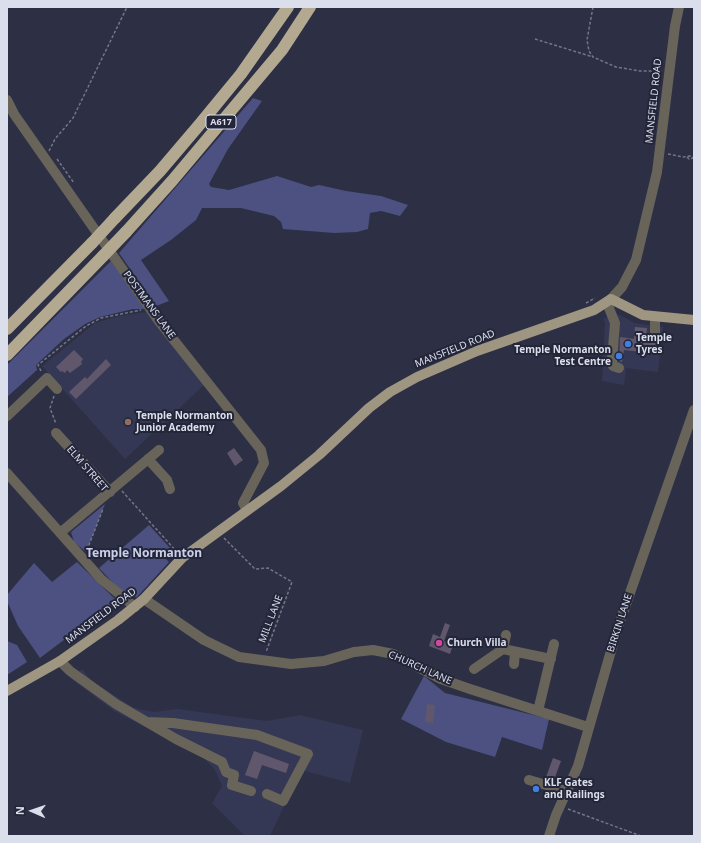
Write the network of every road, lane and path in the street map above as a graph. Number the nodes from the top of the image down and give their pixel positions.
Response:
1 (127, 7) edge
2 (288, 7) edge
3 (310, 7) edge
4 (593, 7) edge
5 (679, 7) edge
6 (535, 39) dead end
7 (593, 57) junction
8 (670, 71) junction
9 (7, 100) edge
10 (660, 153) junction
11 (45, 158) junction
12 (694, 158) edge
13 (609, 301) junction
14 (151, 310) junction
15 (655, 316) junction
16 (694, 320) edge
17 (7, 329) edge
18 (655, 334) dead end
19 (7, 355) edge
20 (619, 368) dead end
21 (45, 380) junction
22 (57, 389) joint
23 (694, 410) edge
24 (7, 416) edge
25 (56, 433) joint
26 (159, 450) dead end
27 (148, 459) junction
28 (7, 473) edge
29 (113, 489) junction
30 (170, 489) dead end
31 (246, 510) junction
32 (216, 532) junction
33 (60, 533) junction
34 (182, 558) junction
35 (83, 560) junction
36 (144, 599) junction
37 (135, 607) junction
38 (506, 635) dead end
39 (554, 644) dead end
40 (503, 649) junction
41 (516, 652) junction
42 (551, 659) junction
43 (60, 661) junction
44 (262, 661) junction
45 (514, 664) dead end
46 (474, 669) dead end
47 (7, 691) edge
48 (538, 711) junction
49 (145, 721) junction
50 (588, 727) junction
51 (529, 780) dead end
52 (250, 791) dead end
53 (567, 791) junction
54 (267, 794) dead end
55 (561, 805) junction
56 (549, 836) edge
57 (641, 836) edge

1 - 11 path
2 - 17 highway, A617, bridge
3 - 19 highway, A617, bridge
4 - 7 path
5 - 8 street, MANSFIELD ROAD
6 - 7 path
7 - 8 path
8 - 10 street, MANSFIELD ROAD
9 - 11 street, POSTMANS LANE
10 - 12 path
10 - 13 street, MANSFIELD ROAD
11 - 14 street, POSTMANS LANE
13 - 15 main road
13 - 20 street
13 - 31 main road, MANSFIELD ROAD
14 - 21 path
14 - 31 street, POSTMANS LANE
15 - 16 main road
15 - 18 street
21 - 22 street
21 - 24 street
22 - 25 path
23 - 50 street, BIRKIN LANE
25 - 29 street, ELM STREET
26 - 27 street
27 - 29 street
27 - 30 street
28 - 33 street
29 - 33 street, ELM STREET
29 - 34 path
29 - 35 path
31 - 32 main road, MANSFIELD ROAD
32 - 34 main road, MANSFIELD ROAD
32 - 44 path, MILL LANE
33 - 35 street
34 - 36 main road, MANSFIELD ROAD
35 - 37 street
36 - 37 main road, MANSFIELD ROAD
36 - 44 street, CHURCH LANE
37 - 43 main road, MANSFIELD ROAD
38 - 40 street
39 - 42 street
40 - 41 street
40 - 46 street
41 - 42 street
41 - 45 street
42 - 48 street
43 - 47 main road, MANSFIELD ROAD
43 - 49 street
44 - 48 street, CHURCH LANE
48 - 50 street, CHURCH LANE
49 - 52 street
49 - 54 street
50 - 53 street, BIRKIN LANE
51 - 53 street
53 - 55 street, BIRKIN LANE
55 - 56 street, BIRKIN LANE
55 - 57 path

